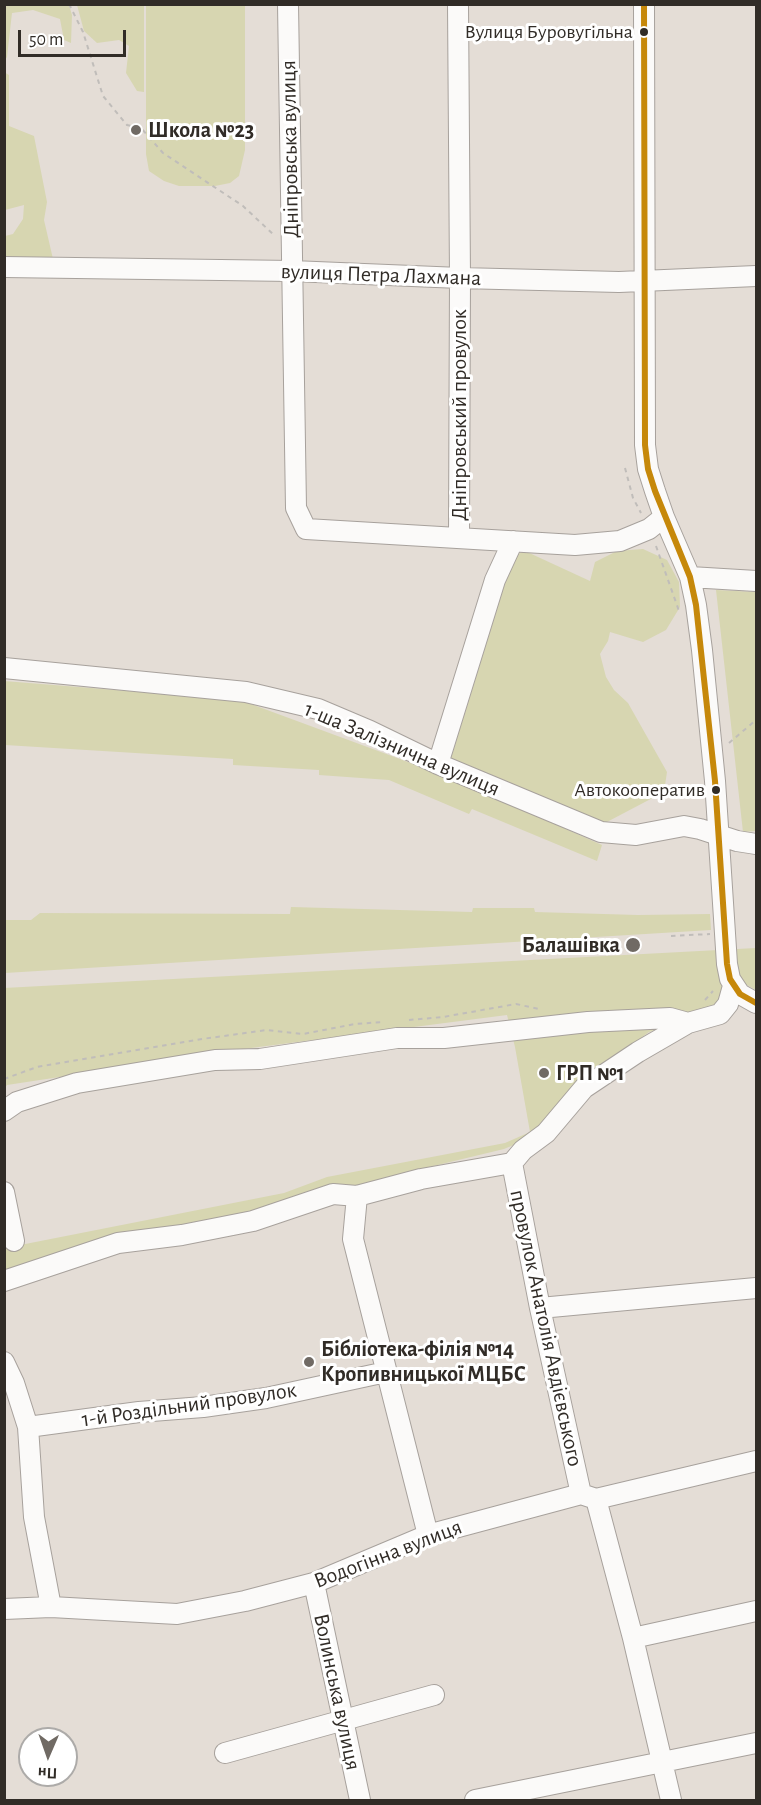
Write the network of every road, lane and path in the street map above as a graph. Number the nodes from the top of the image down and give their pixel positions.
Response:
1 (69, 4) edge
2 (288, 4) edge
3 (458, 4) edge
4 (644, 4) edge
5 (291, 250) junction
6 (4, 267) edge
7 (292, 271) junction
8 (756, 276) edge
9 (460, 278) junction
10 (644, 280) junction
11 (625, 468) dead end
12 (656, 523) junction
13 (459, 538) junction
14 (513, 541) junction
15 (690, 577) junction
16 (756, 581) edge
17 (680, 615) dead end
18 (4, 668) edge
19 (756, 720) edge
20 (726, 746) dead end
21 (438, 764) junction
22 (719, 836) junction
23 (756, 844) edge
24 (716, 934) dead end
25 (671, 936) dead end
26 (733, 986) junction
27 (756, 1003) edge
28 (544, 1010) dead end
29 (399, 1020) dead end
30 (388, 1021) dead end
31 (688, 1023) junction
32 (4, 1080) edge
33 (4, 1111) edge
34 (512, 1163) junction
35 (4, 1192) edge
36 (357, 1196) junction
37 (14, 1241) dead end
38 (4, 1281) edge
39 (756, 1288) edge
40 (540, 1308) junction
41 (4, 1362) edge
42 (386, 1372) junction
43 (28, 1427) junction
44 (756, 1461) edge
45 (589, 1496) junction
46 (428, 1535) junction
47 (314, 1583) junction
48 (51, 1607) junction
49 (4, 1609) edge
50 (756, 1611) edge
51 (633, 1638) junction
52 (434, 1695) dead end
53 (343, 1721) junction
54 (756, 1743) edge
55 (225, 1752) dead end
56 (662, 1761) junction
57 (360, 1800) edge
58 (475, 1800) edge
59 (671, 1800) edge

1 - 5 path
2 - 5 street, Дніпровська вулиця
3 - 9 street, Дніпровський провулок
4 - 10 street
5 - 7 street, Дніпровська вулиця
6 - 7 street, вулиця Петра Лахмана
7 - 9 street, вулиця Петра Лахмана
7 - 13 street, Дніпровська вулиця
8 - 10 street, вулиця Петра Лахмана
9 - 10 street, вулиця Петра Лахмана
9 - 13 street, Дніпровський провулок
10 - 12 street
11 - 12 path
12 - 14 street
12 - 15 street
12 - 17 path
13 - 14 street
14 - 21 street
15 - 16 street
15 - 22 street
18 - 21 street, 1-ша Залізнична вулиця
19 - 20 path
21 - 22 street, 1-ша Залізнична вулиця
22 - 23 street, 1-ша Залізнична вулиця
22 - 26 street
24 - 25 path
26 - 27 street
26 - 31 street
28 - 29 path
30 - 32 path
31 - 33 street
31 - 34 street
34 - 36 street
34 - 40 street, провулок Анатолія Авдієвського
35 - 37 street
36 - 38 street
36 - 42 street
39 - 40 street
40 - 45 street, провулок Анатолія Авдієвського
41 - 43 street
42 - 43 street, 1-й Роздільний провулок
42 - 46 street
43 - 48 street
44 - 45 street, Водогінна вулиця
45 - 46 street, Водогінна вулиця
45 - 51 street, провулок Анатолія Авдієвського
46 - 47 street, Водогінна вулиця
47 - 48 street, Водогінна вулиця
47 - 53 street, Волинська вулиця
48 - 49 street, Водогінна вулиця
50 - 51 street
51 - 56 street, провулок Анатолія Авдієвського
52 - 53 street
53 - 55 street
53 - 57 street, Волинська вулиця
54 - 56 street
56 - 58 street
56 - 59 street, провулок Анатолія Авдієвського

